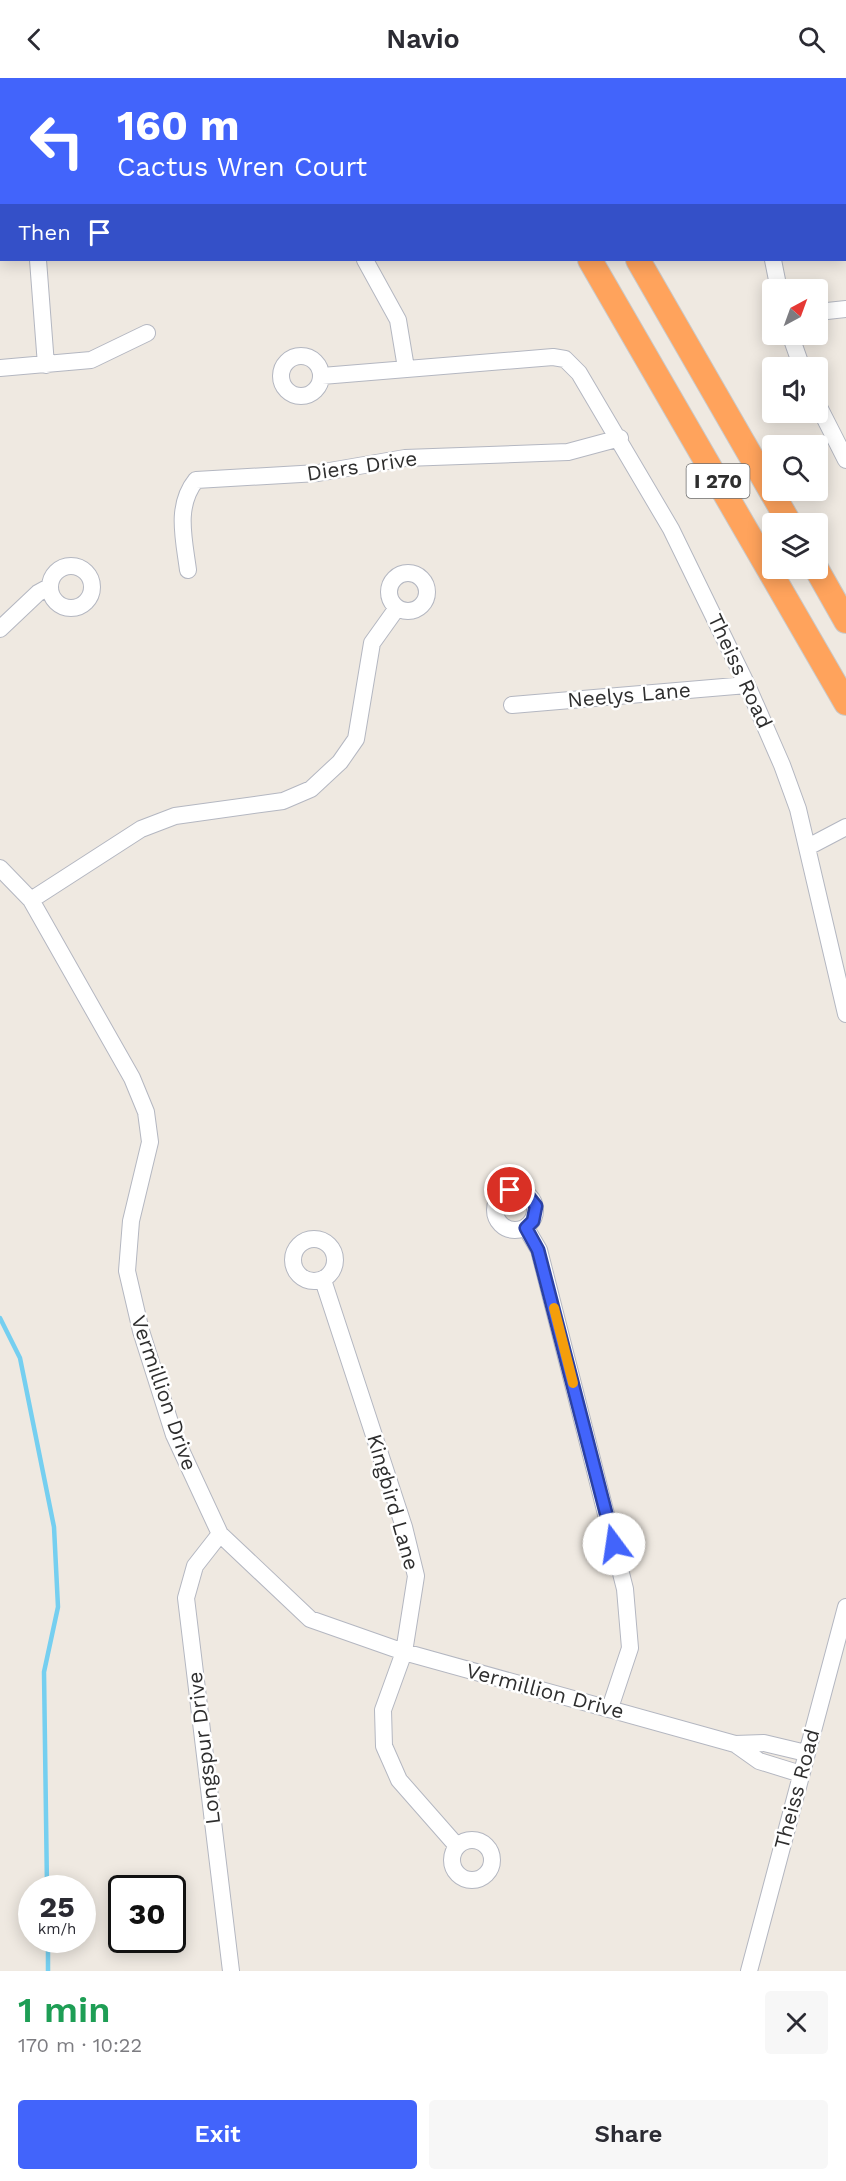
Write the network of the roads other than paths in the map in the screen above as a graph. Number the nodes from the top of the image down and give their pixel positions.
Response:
1 (38, 261) edge
2 (366, 261) edge
3 (591, 261) edge
4 (639, 261) edge
5 (773, 261) edge
6 (777, 279) edge
7 (846, 309) edge
8 (828, 311) edge
9 (147, 333) dead end
10 (46, 364) junction
11 (0, 368) edge
12 (406, 368) junction
13 (322, 376) dead end
14 (827, 423) edge
15 (620, 438) junction
16 (846, 460) edge
17 (784, 513) edge
18 (188, 570) dead end
19 (822, 579) edge
20 (49, 587) dead end
21 (397, 608) dead end
22 (846, 621) edge
23 (0, 629) edge
24 (747, 685) junction
25 (846, 703) edge
26 (512, 705) dead end
27 (846, 827) edge
28 (807, 847) junction
29 (0, 868) edge
30 (31, 900) junction
31 (846, 1014) edge
32 (526, 1228) dead end
33 (322, 1280) dead end
34 (220, 1534) junction
35 (846, 1607) edge
36 (404, 1652) junction
37 (610, 1708) junction
38 (735, 1744) junction
39 (806, 1753) junction
40 (801, 1774) junction
41 (457, 1846) dead end
42 (231, 1971) edge
43 (749, 1971) edge

1 - 10 street
2 - 12 street
3 - 25 highway, I 270
4 - 17 highway, I 270
5 - 6 street
7 - 8 street
9 - 10 street
10 - 11 street
12 - 13 street
12 - 15 street, Theiss Road
14 - 16 street
15 - 18 street, Diers Drive
15 - 24 street, Theiss Road
19 - 22 highway
20 - 23 street
21 - 30 street
24 - 26 street, Neelys Lane
24 - 28 street, Theiss Road
27 - 28 street
28 - 31 street, Theiss Road
29 - 30 street, Vermillion Drive
30 - 34 street, Vermillion Drive
32 - 37 street
33 - 36 street, Kingbird Lane
34 - 36 street, Vermillion Drive
34 - 42 street, Longspur Drive
35 - 39 street, Theiss Road
36 - 37 street, Vermillion Drive
36 - 41 street, Kingbird Lane
37 - 38 street, Vermillion Drive
38 - 39 street, Vermillion Drive
38 - 40 street, Vermillion Drive
39 - 40 street, Theiss Road
40 - 43 street, Theiss Road

